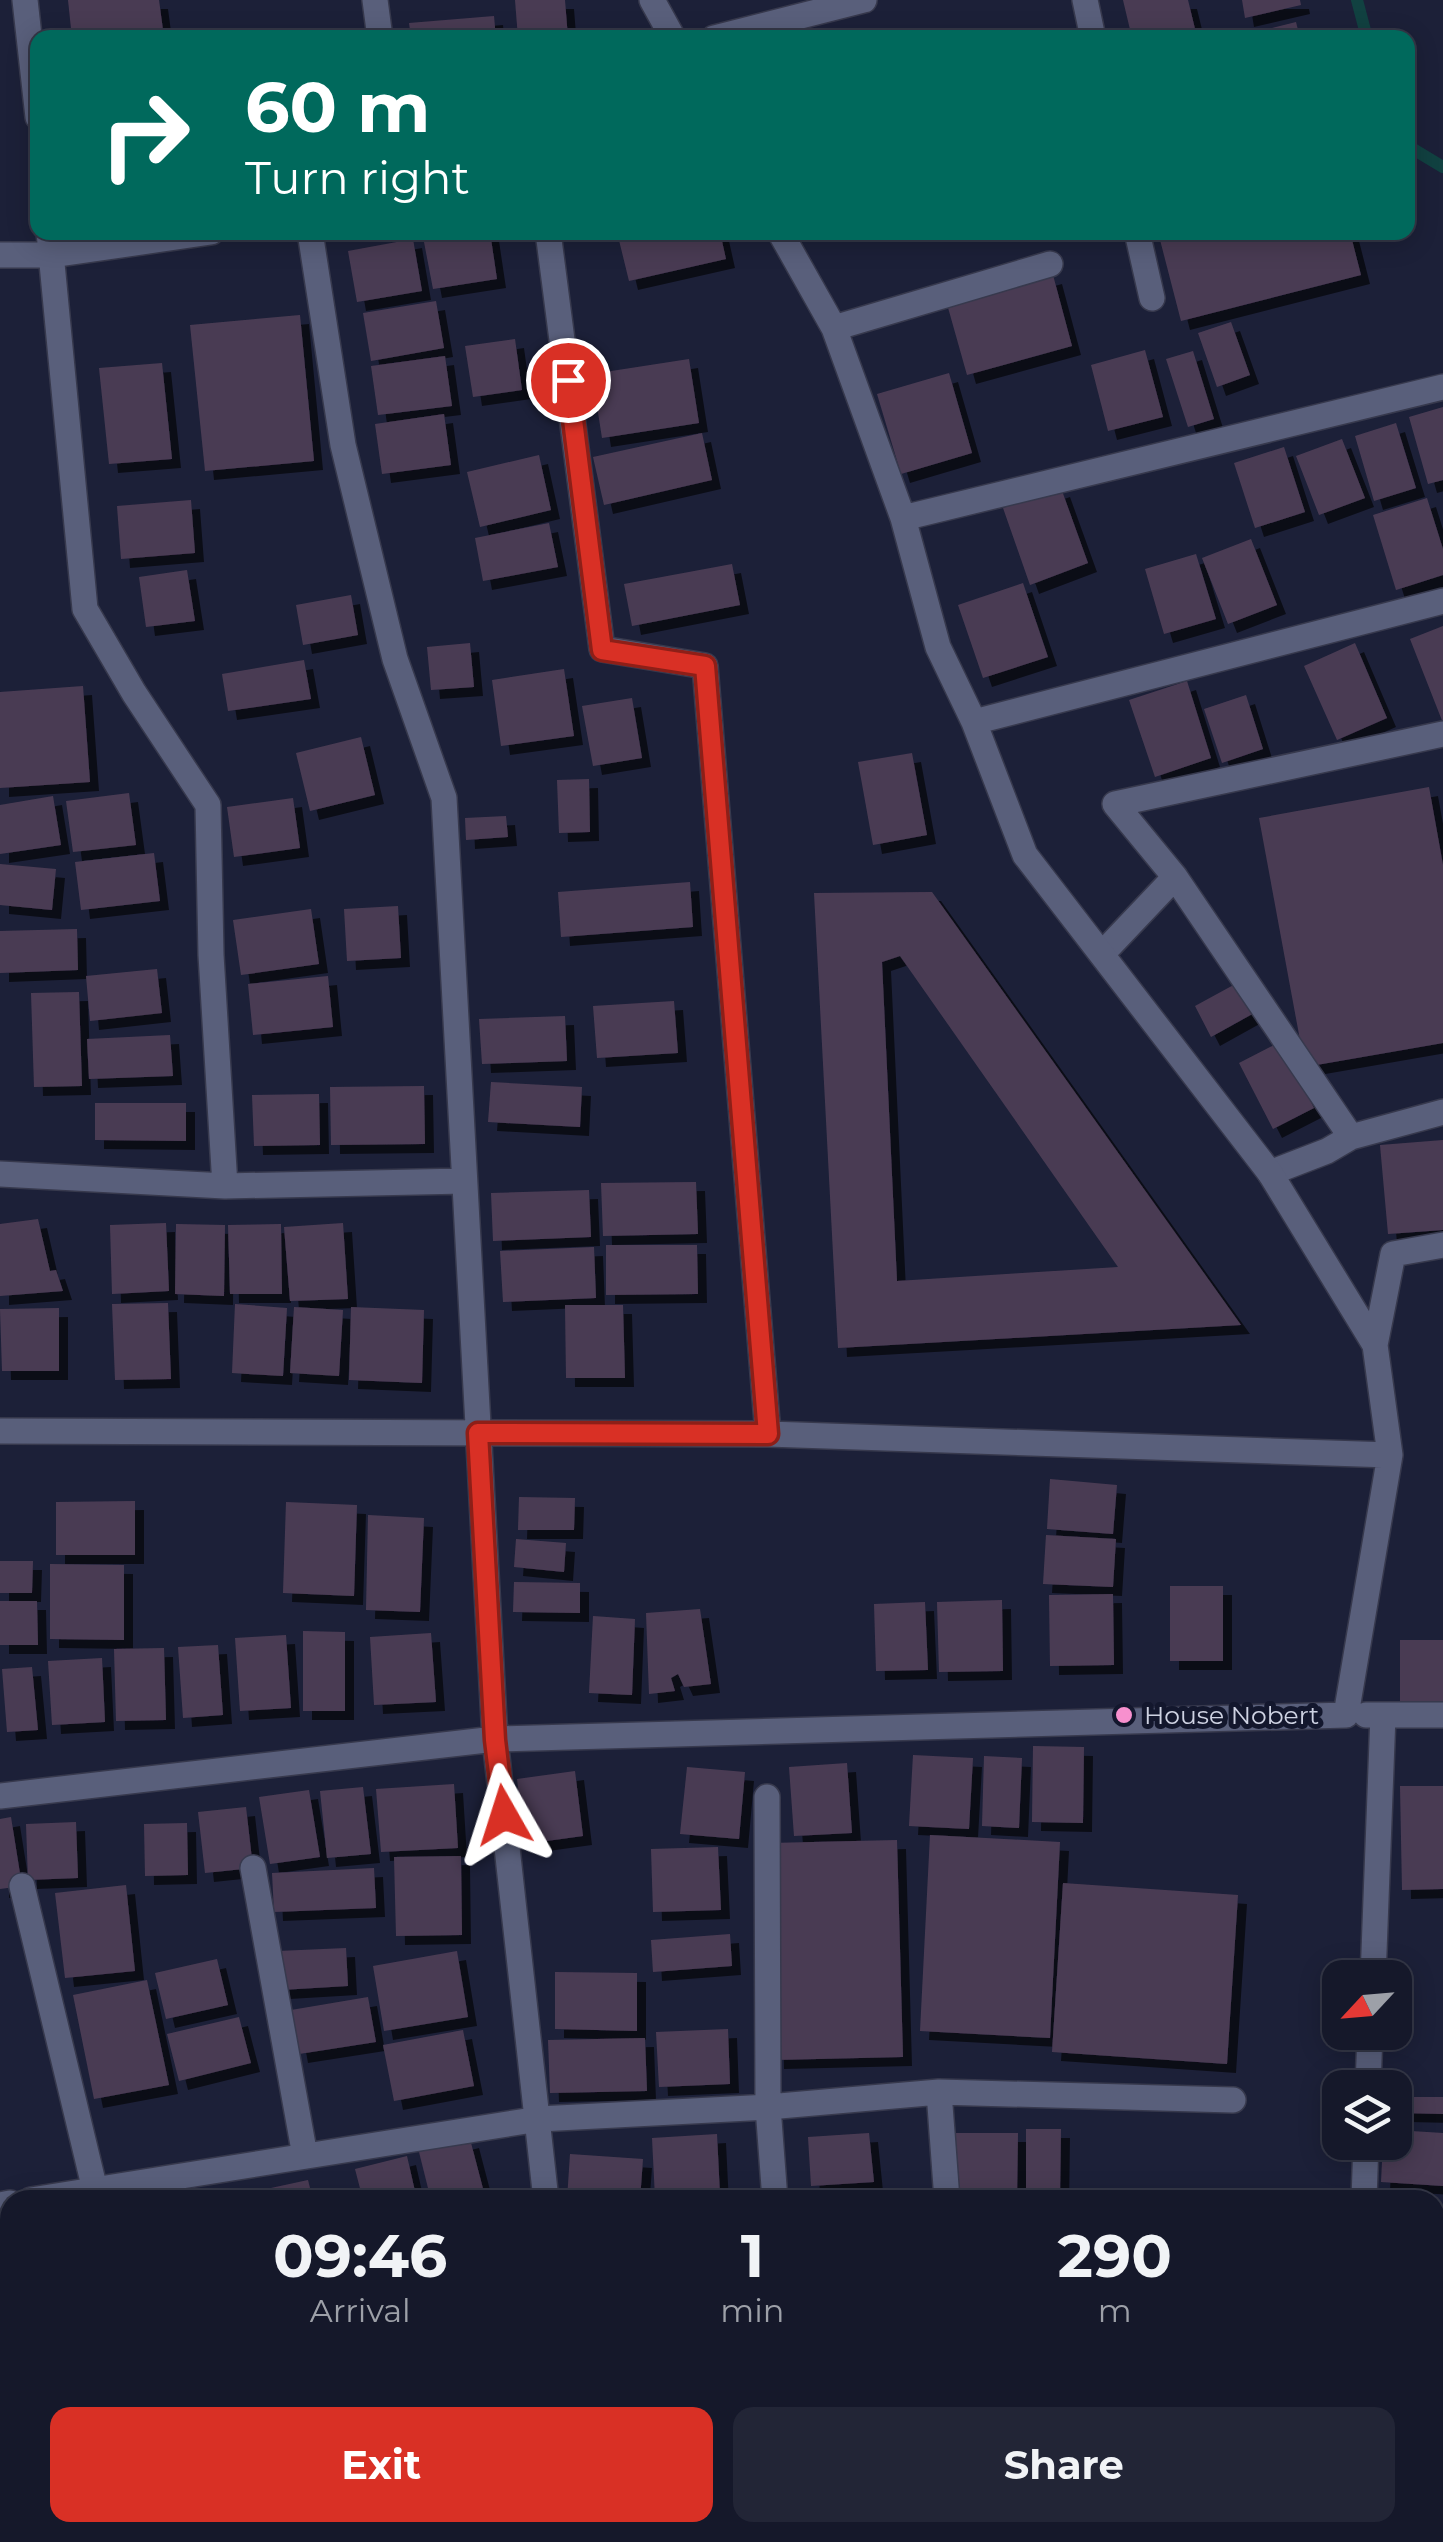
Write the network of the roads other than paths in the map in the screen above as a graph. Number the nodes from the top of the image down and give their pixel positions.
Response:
1 (26, 0) edge
2 (375, 0) edge
3 (652, 0) edge
4 (864, 0) edge
5 (1085, 0) edge
6 (379, 30) edge
7 (669, 30) edge
8 (746, 30) edge
9 (1091, 30) edge
10 (30, 39) edge
11 (104, 240) edge
12 (311, 240) edge
13 (549, 240) edge
14 (784, 240) edge
15 (1139, 240) edge
16 (50, 244) edge
17 (0, 255) edge
18 (1050, 264) dead end
19 (1152, 298) dead end
20 (834, 328) junction
21 (1443, 387) edge
22 (903, 518) junction
23 (1443, 601) edge
24 (974, 722) junction
25 (1443, 734) edge
26 (1174, 877) junction
27 (1102, 954) junction
28 (1443, 1112) edge
29 (1351, 1137) junction
30 (1270, 1173) junction
31 (0, 1174) edge
32 (464, 1181) junction
33 (225, 1186) junction
34 (1443, 1246) edge
35 (1375, 1345) junction
36 (0, 1432) edge
37 (478, 1433) junction
38 (768, 1434) junction
39 (1390, 1456) junction
40 (1443, 1714) edge
41 (1346, 1715) junction
42 (1382, 1715) junction
43 (495, 1740) junction
44 (0, 1796) edge
45 (767, 1796) dead end
46 (252, 1868) dead end
47 (22, 1886) dead end
48 (1373, 1960) edge
49 (939, 2092) junction
50 (1233, 2100) dead end
51 (768, 2107) junction
52 (539, 2119) junction
53 (305, 2156) junction
54 (1365, 2160) edge
55 (95, 2190) joint
56 (545, 2190) edge
57 (774, 2190) edge
58 (946, 2190) edge
59 (1364, 2190) edge

1 - 10 street
2 - 6 street
3 - 7 street
4 - 8 street
5 - 9 street
11 - 16 street
12 - 32 street
13 - 38 street
14 - 20 street
15 - 19 street
16 - 17 street
16 - 33 street
18 - 20 street
20 - 22 street
21 - 22 street
22 - 24 street
23 - 24 street
24 - 27 street
25 - 26 street
26 - 27 street
26 - 29 street
27 - 30 street
28 - 29 street
29 - 30 street
30 - 35 street
31 - 33 street
32 - 33 street
32 - 37 street
34 - 35 street
35 - 39 street
36 - 37 street
37 - 38 street
37 - 43 street
38 - 39 street
39 - 41 street
40 - 42 street
41 - 42 street
41 - 43 street
42 - 48 street
43 - 44 street
43 - 52 street
45 - 51 street
46 - 53 street
47 - 55 street
49 - 50 street
49 - 51 street
49 - 58 street
51 - 52 street
51 - 57 street
52 - 53 street
52 - 56 street
53 - 55 street
54 - 59 street

